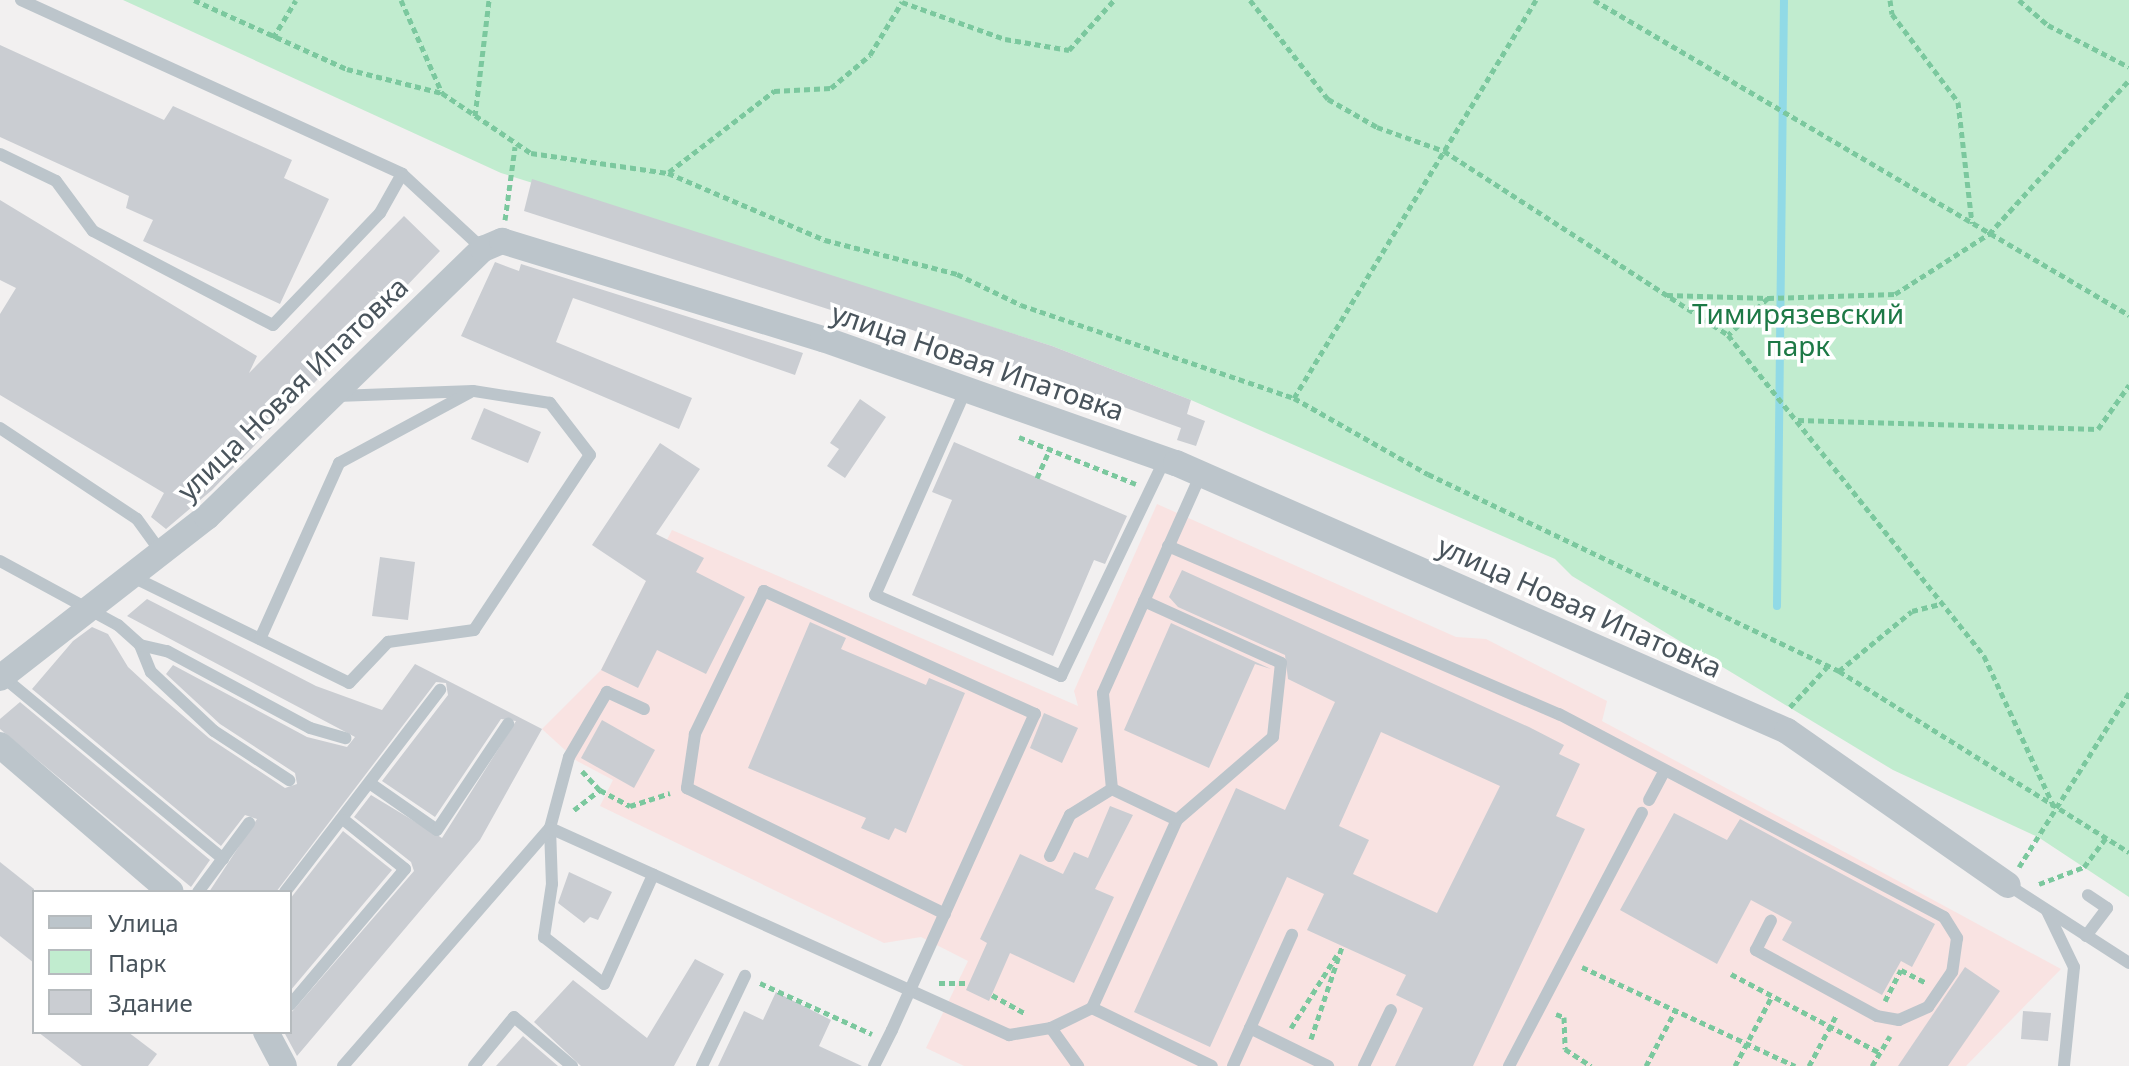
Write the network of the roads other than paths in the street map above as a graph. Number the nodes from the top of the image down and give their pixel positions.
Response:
1 (21, 0) edge
2 (0, 154) edge
3 (402, 174) junction
4 (493, 245) junction
5 (966, 388) junction
6 (473, 391) junction
7 (334, 396) junction
8 (0, 428) edge
9 (1165, 459) junction
10 (1201, 474) junction
11 (1168, 546) junction
12 (161, 552) junction
13 (0, 561) edge
14 (131, 576) junction
15 (1144, 601) junction
16 (91, 607) junction
17 (260, 639) junction
18 (140, 645) junction
19 (1, 677) edge
20 (440, 690) dead end
21 (644, 709) dead end
22 (508, 724) dead end
23 (346, 738) dead end
24 (0, 745) edge
25 (1664, 772) junction
26 (289, 780) dead end
27 (371, 784) junction
28 (1112, 789) junction
29 (1649, 800) dead end
30 (1642, 813) dead end
31 (344, 820) junction
32 (1177, 820) junction
33 (249, 823) dead end
34 (550, 828) junction
35 (1050, 856) dead end
36 (223, 859) junction
37 (653, 875) junction
38 (169, 890) edge
39 (200, 890) edge
40 (287, 890) edge
41 (2016, 890) joint
42 (2088, 895) dead end
43 (2047, 911) junction
44 (945, 914) junction
45 (1771, 921) dead end
46 (1292, 935) dead end
47 (2086, 936) junction
48 (2129, 963) edge
49 (745, 976) road end
50 (910, 989) junction
51 (292, 1003) edge
52 (1092, 1008) junction
53 (1391, 1010) dead end
54 (1051, 1028) junction
55 (1250, 1028) junction
56 (267, 1034) edge
57 (284, 1066) edge
58 (343, 1066) edge
59 (474, 1066) edge
60 (572, 1066) edge
61 (702, 1066) edge
62 (874, 1066) edge
63 (1078, 1066) edge
64 (1212, 1066) edge
65 (1233, 1066) edge
66 (1328, 1066) edge
67 (1364, 1066) edge
68 (1509, 1066) edge
69 (2064, 1066) edge

1 - 3 lane
2 - 3 lane
3 - 4 lane
4 - 5 street, улица Новая Ипатовка
4 - 7 street, улица Новая Ипатовка
5 - 9 street, улица Новая Ипатовка
5 - 9 lane
6 - 7 lane
6 - 17 lane
6 - 17 lane
7 - 12 street, улица Новая Ипатовка
8 - 12 lane
9 - 10 street, улица Новая Ипатовка
10 - 11 lane
10 - 41 street, улица Новая Ипатовка
11 - 15 lane
11 - 25 lane
12 - 14 street, улица Новая Ипатовка
13 - 16 lane
14 - 16 street, улица Новая Ипатовка
14 - 17 lane
15 - 28 lane
15 - 32 lane
16 - 18 lane
16 - 19 street, улица Новая Ипатовка
18 - 23 lane
18 - 26 lane
19 - 36 lane
20 - 27 lane
21 - 34 lane
22 - 27 lane
24 - 38 street
25 - 29 lane
25 - 45 lane
27 - 31 lane
28 - 32 lane
28 - 35 lane
30 - 68 lane
31 - 40 lane
31 - 51 lane
32 - 52 lane
33 - 36 lane
34 - 37 lane
34 - 37 lane
34 - 58 lane
36 - 39 lane
37 - 50 lane
41 - 43 lane
42 - 47 lane
43 - 47 lane
43 - 69 lane
44 - 44 lane
44 - 50 lane
46 - 55 lane
47 - 48 lane
49 - 61 lane
50 - 54 lane
50 - 62 lane
52 - 54 lane
52 - 64 lane
53 - 67 lane
54 - 63 lane
55 - 65 lane
55 - 66 lane
56 - 57 street
59 - 60 lane

